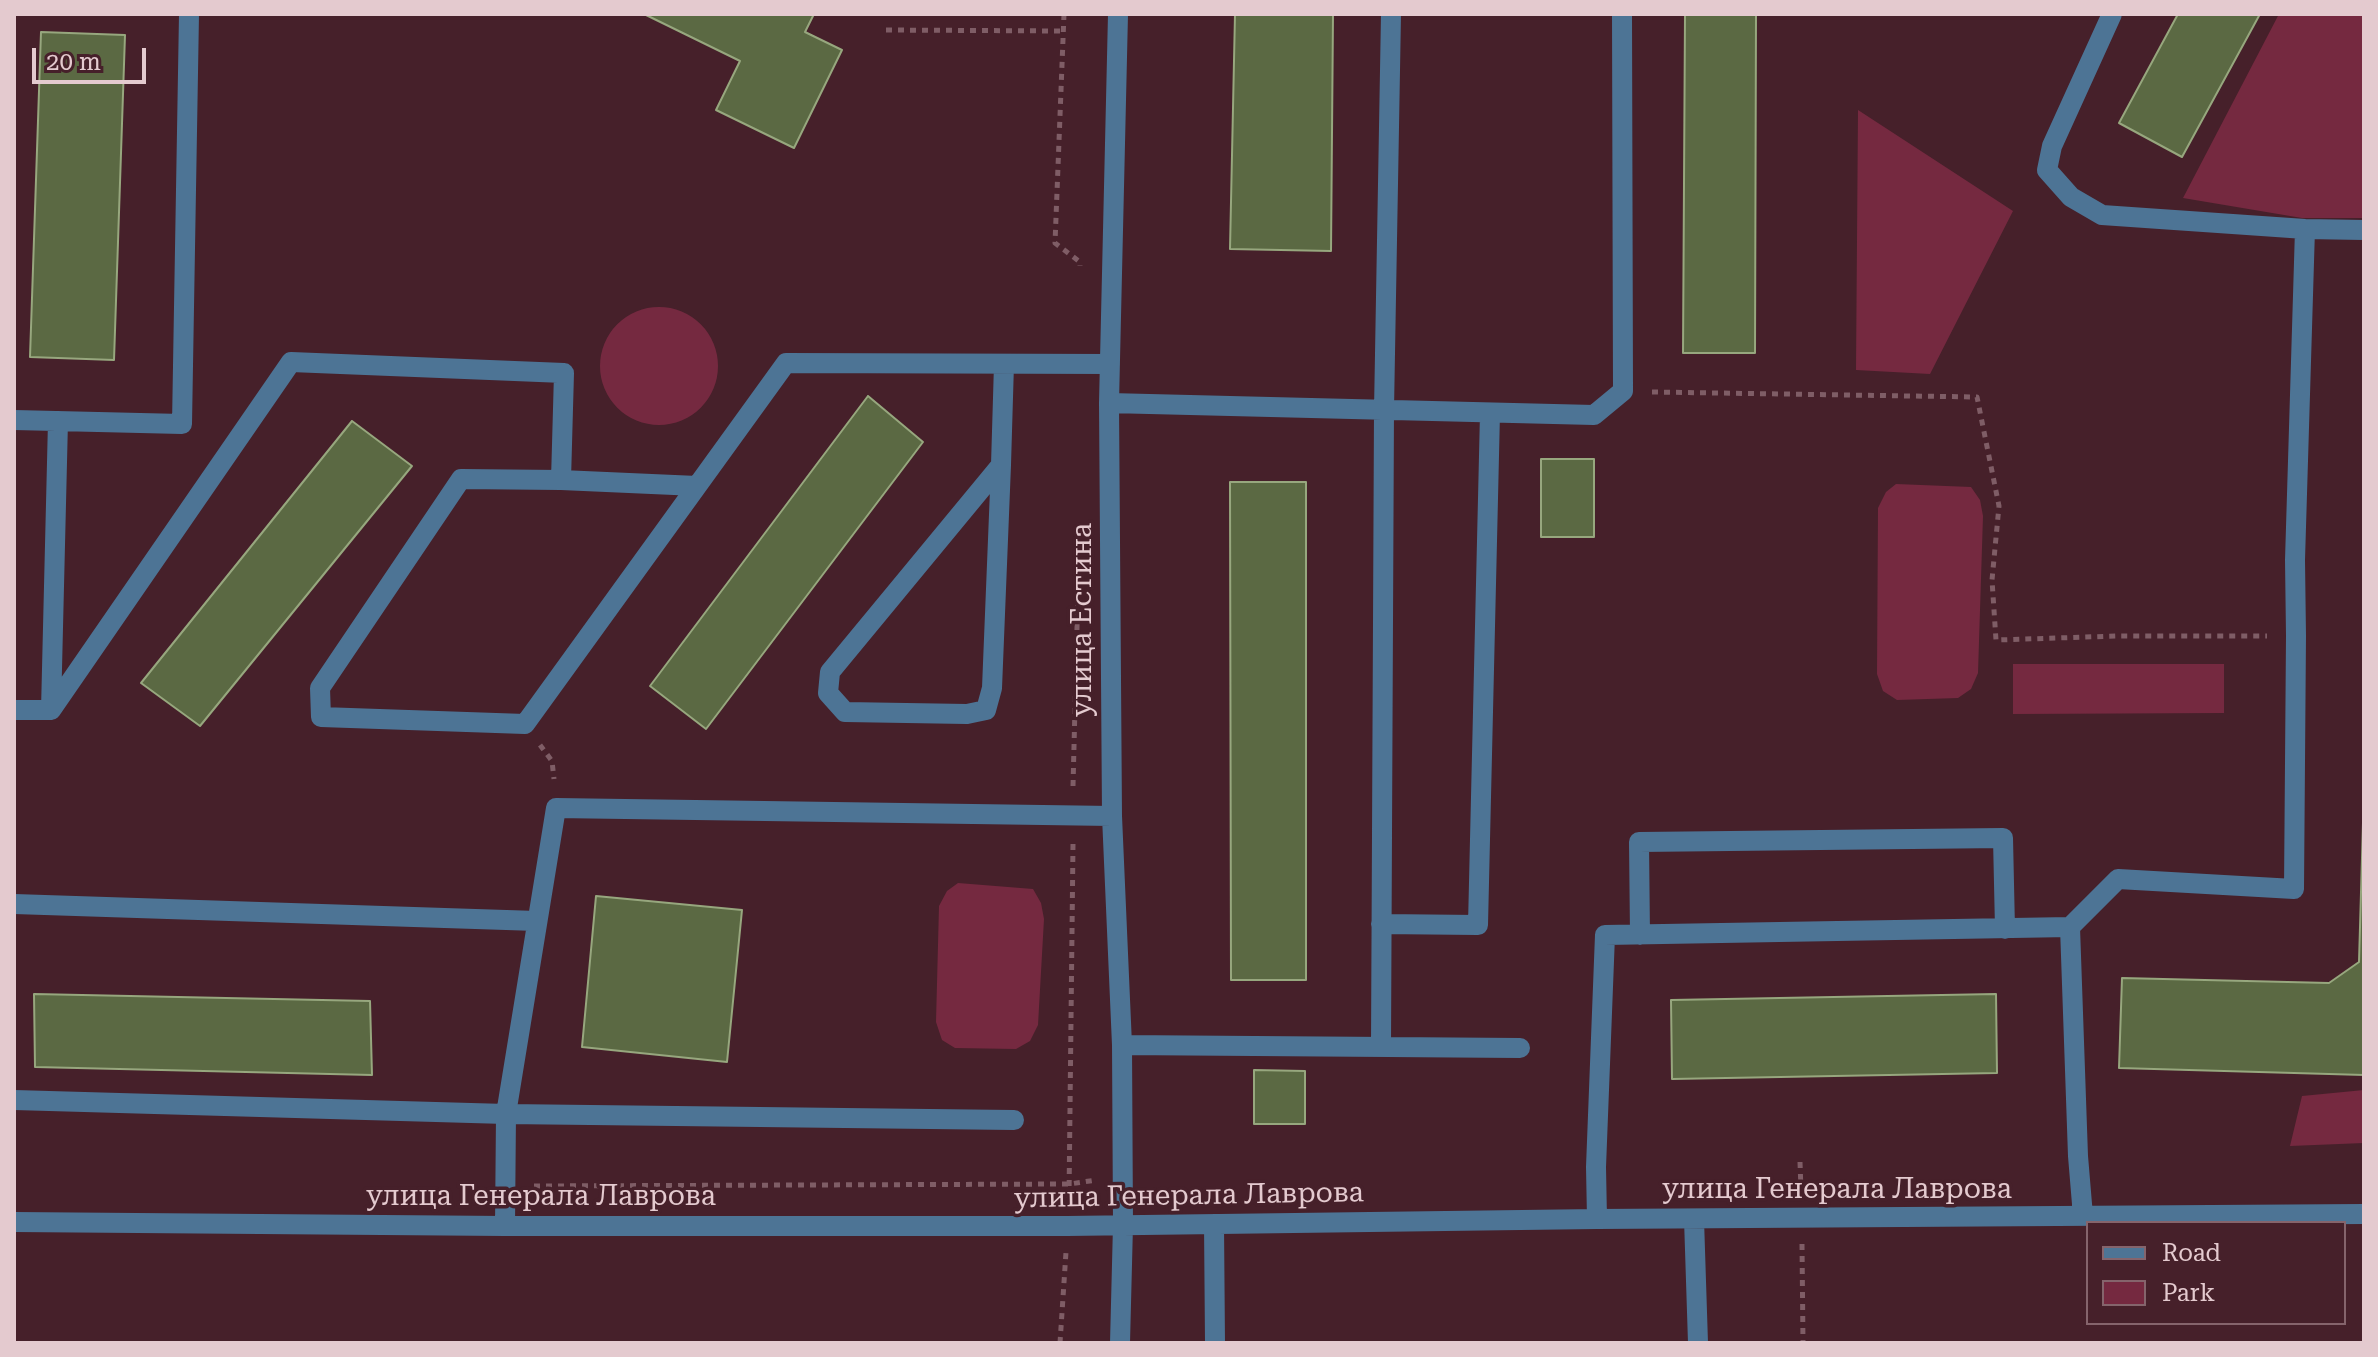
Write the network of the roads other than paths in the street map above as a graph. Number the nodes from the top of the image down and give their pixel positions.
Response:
1 (189, 14) edge
2 (1118, 14) edge
3 (1391, 14) edge
4 (1622, 14) edge
5 (2112, 14) edge
6 (2305, 229) junction
7 (2364, 230) edge
8 (1004, 364) junction
9 (1110, 364) junction
10 (1109, 403) junction
11 (1384, 410) junction
12 (1490, 413) junction
13 (14, 420) edge
14 (58, 421) junction
15 (1001, 465) junction
16 (561, 480) junction
17 (697, 486) junction
18 (14, 710) edge
19 (51, 710) junction
20 (1112, 816) junction
21 (14, 904) edge
22 (537, 921) junction
23 (1381, 924) junction
24 (2070, 927) junction
25 (2005, 929) junction
26 (1640, 935) junction
27 (1122, 1045) junction
28 (1381, 1046) junction
29 (1520, 1048) dead end
30 (14, 1100) edge
31 (506, 1114) junction
32 (1014, 1120) dead end
33 (2364, 1214) edge
34 (2083, 1216) junction
35 (1597, 1219) junction
36 (1694, 1219) junction
37 (14, 1222) edge
38 (1214, 1224) junction
39 (1123, 1225) junction
40 (505, 1226) junction
41 (1120, 1343) edge
42 (1215, 1343) edge
43 (1698, 1343) edge

1 - 14 street
2 - 9 street, улица Естина
3 - 11 street
4 - 12 street
5 - 6 street
6 - 7 street
6 - 24 street
8 - 9 street
8 - 15 street
8 - 17 street
9 - 10 street, улица Естина
10 - 11 street
10 - 20 street, улица Естина
11 - 12 street
11 - 23 street
12 - 23 street
13 - 14 street
14 - 19 street
15 - 15 street
16 - 17 street
16 - 17 street
16 - 19 street
18 - 19 street
20 - 22 street
20 - 27 street, улица Естина
21 - 22 street
22 - 31 street
23 - 28 street
24 - 25 street
24 - 34 street
25 - 26 street
25 - 26 street
26 - 35 street
27 - 28 street
27 - 39 street, улица Естина
28 - 29 street
30 - 31 street
31 - 32 street
31 - 40 street
33 - 34 street, улица Генерала Лаврова
34 - 36 street, улица Генерала Лаврова
35 - 36 street, улица Генерала Лаврова
35 - 38 street, улица Генерала Лаврова
36 - 43 street
37 - 40 street, улица Генерала Лаврова
38 - 39 street, улица Генерала Лаврова
38 - 42 street
39 - 40 street, улица Генерала Лаврова
39 - 41 street, улица Естина

